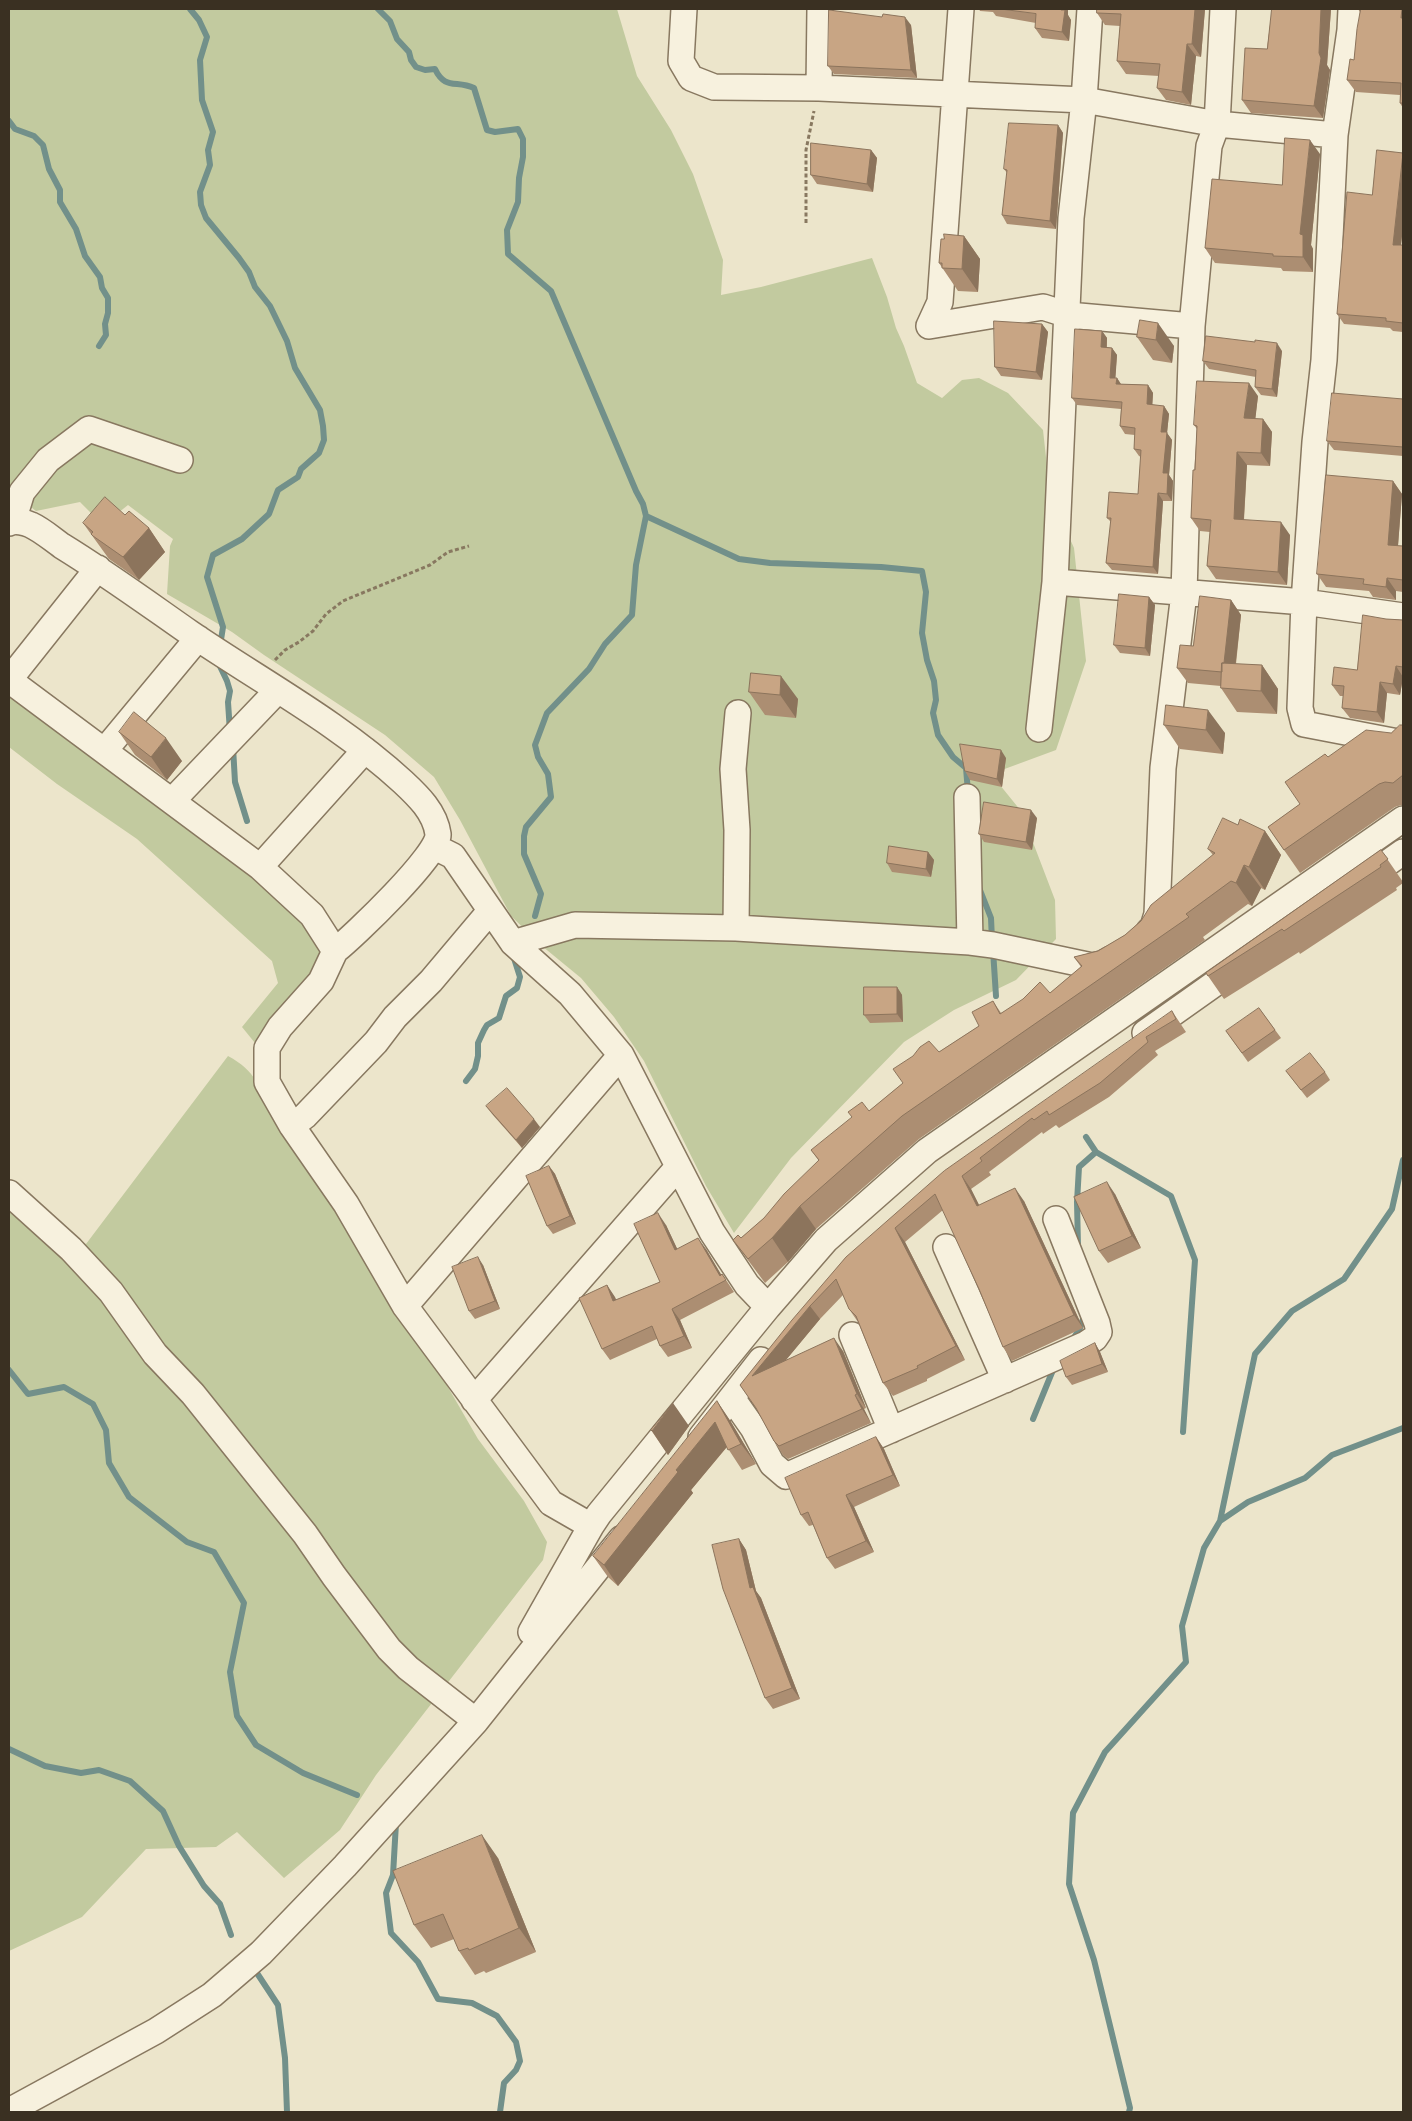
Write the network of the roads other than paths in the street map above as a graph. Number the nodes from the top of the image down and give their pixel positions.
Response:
1 (684, 9) edge
2 (820, 9) edge
3 (961, 9) edge
4 (1090, 9) edge
5 (1223, 9) edge
6 (1351, 9) edge
7 (819, 88) junction
8 (955, 96) junction
9 (1084, 100) junction
10 (1217, 124) junction
11 (1336, 135) junction
12 (1068, 315) junction
13 (1192, 326) junction
14 (180, 460) dead end
15 (11, 522) edge
16 (98, 568) junction
17 (1055, 582) junction
18 (1184, 593) junction
19 (1304, 602) junction
20 (1403, 616) edge
21 (198, 638) junction
22 (9, 680) edge
23 (278, 690) junction
24 (738, 713) dead end
25 (1039, 729) dead end
26 (1403, 743) edge
27 (105, 750) junction
28 (365, 750) junction
29 (967, 797) dead end
30 (172, 801) junction
31 (1403, 819) edge
32 (435, 847) junction
33 (1403, 852) edge
34 (260, 868) junction
35 (1347, 892) edge
36 (490, 911) junction
37 (736, 928) junction
38 (970, 942) junction
39 (513, 943) junction
40 (335, 951) junction
41 (1259, 953) edge
42 (1124, 1047) edge
43 (621, 1054) junction
44 (292, 1126) junction
45 (678, 1167) junction
46 (9, 1193) edge
47 (1056, 1219) dead end
48 (946, 1247) dead end
49 (405, 1306) junction
50 (768, 1307) junction
51 (852, 1335) dead end
52 (778, 1339) edge
53 (1005, 1380) junction
54 (732, 1398) junction
55 (474, 1400) junction
56 (891, 1430) junction
57 (684, 1458) edge
58 (637, 1519) edge
59 (591, 1526) junction
60 (493, 1698) junction
61 (476, 1722) junction
62 (9, 2111) edge

1 - 7 street
2 - 7 street
3 - 8 street
4 - 9 street
5 - 10 street
6 - 11 street
7 - 8 street
8 - 9 street
8 - 12 street
9 - 10 street
9 - 12 street
10 - 11 street
10 - 13 street
11 - 19 street
12 - 13 street
12 - 17 street
13 - 18 street
14 - 15 street
15 - 16 street
16 - 21 street
16 - 22 street
17 - 18 street
17 - 25 street
18 - 19 street
18 - 38 street
19 - 20 street
19 - 26 street
21 - 23 street
21 - 27 street
22 - 27 street
23 - 28 street
23 - 30 street
24 - 37 street
27 - 30 street
28 - 32 street
28 - 34 street
29 - 38 street
30 - 34 street
31 - 50 street
32 - 36 street
32 - 40 street
33 - 35 street
34 - 40 street
36 - 39 street
36 - 44 street
37 - 38 street
37 - 39 street
39 - 43 street
40 - 44 street
41 - 42 street
43 - 45 street
43 - 49 street
44 - 49 street
45 - 50 street
45 - 55 street
46 - 61 street
47 - 53 street
48 - 53 street
49 - 55 street
50 - 59 street
51 - 56 street
52 - 54 street
53 - 56 street
54 - 56 street
54 - 57 street
55 - 59 street
58 - 60 street
59 - 60 street
60 - 61 street
61 - 62 street

